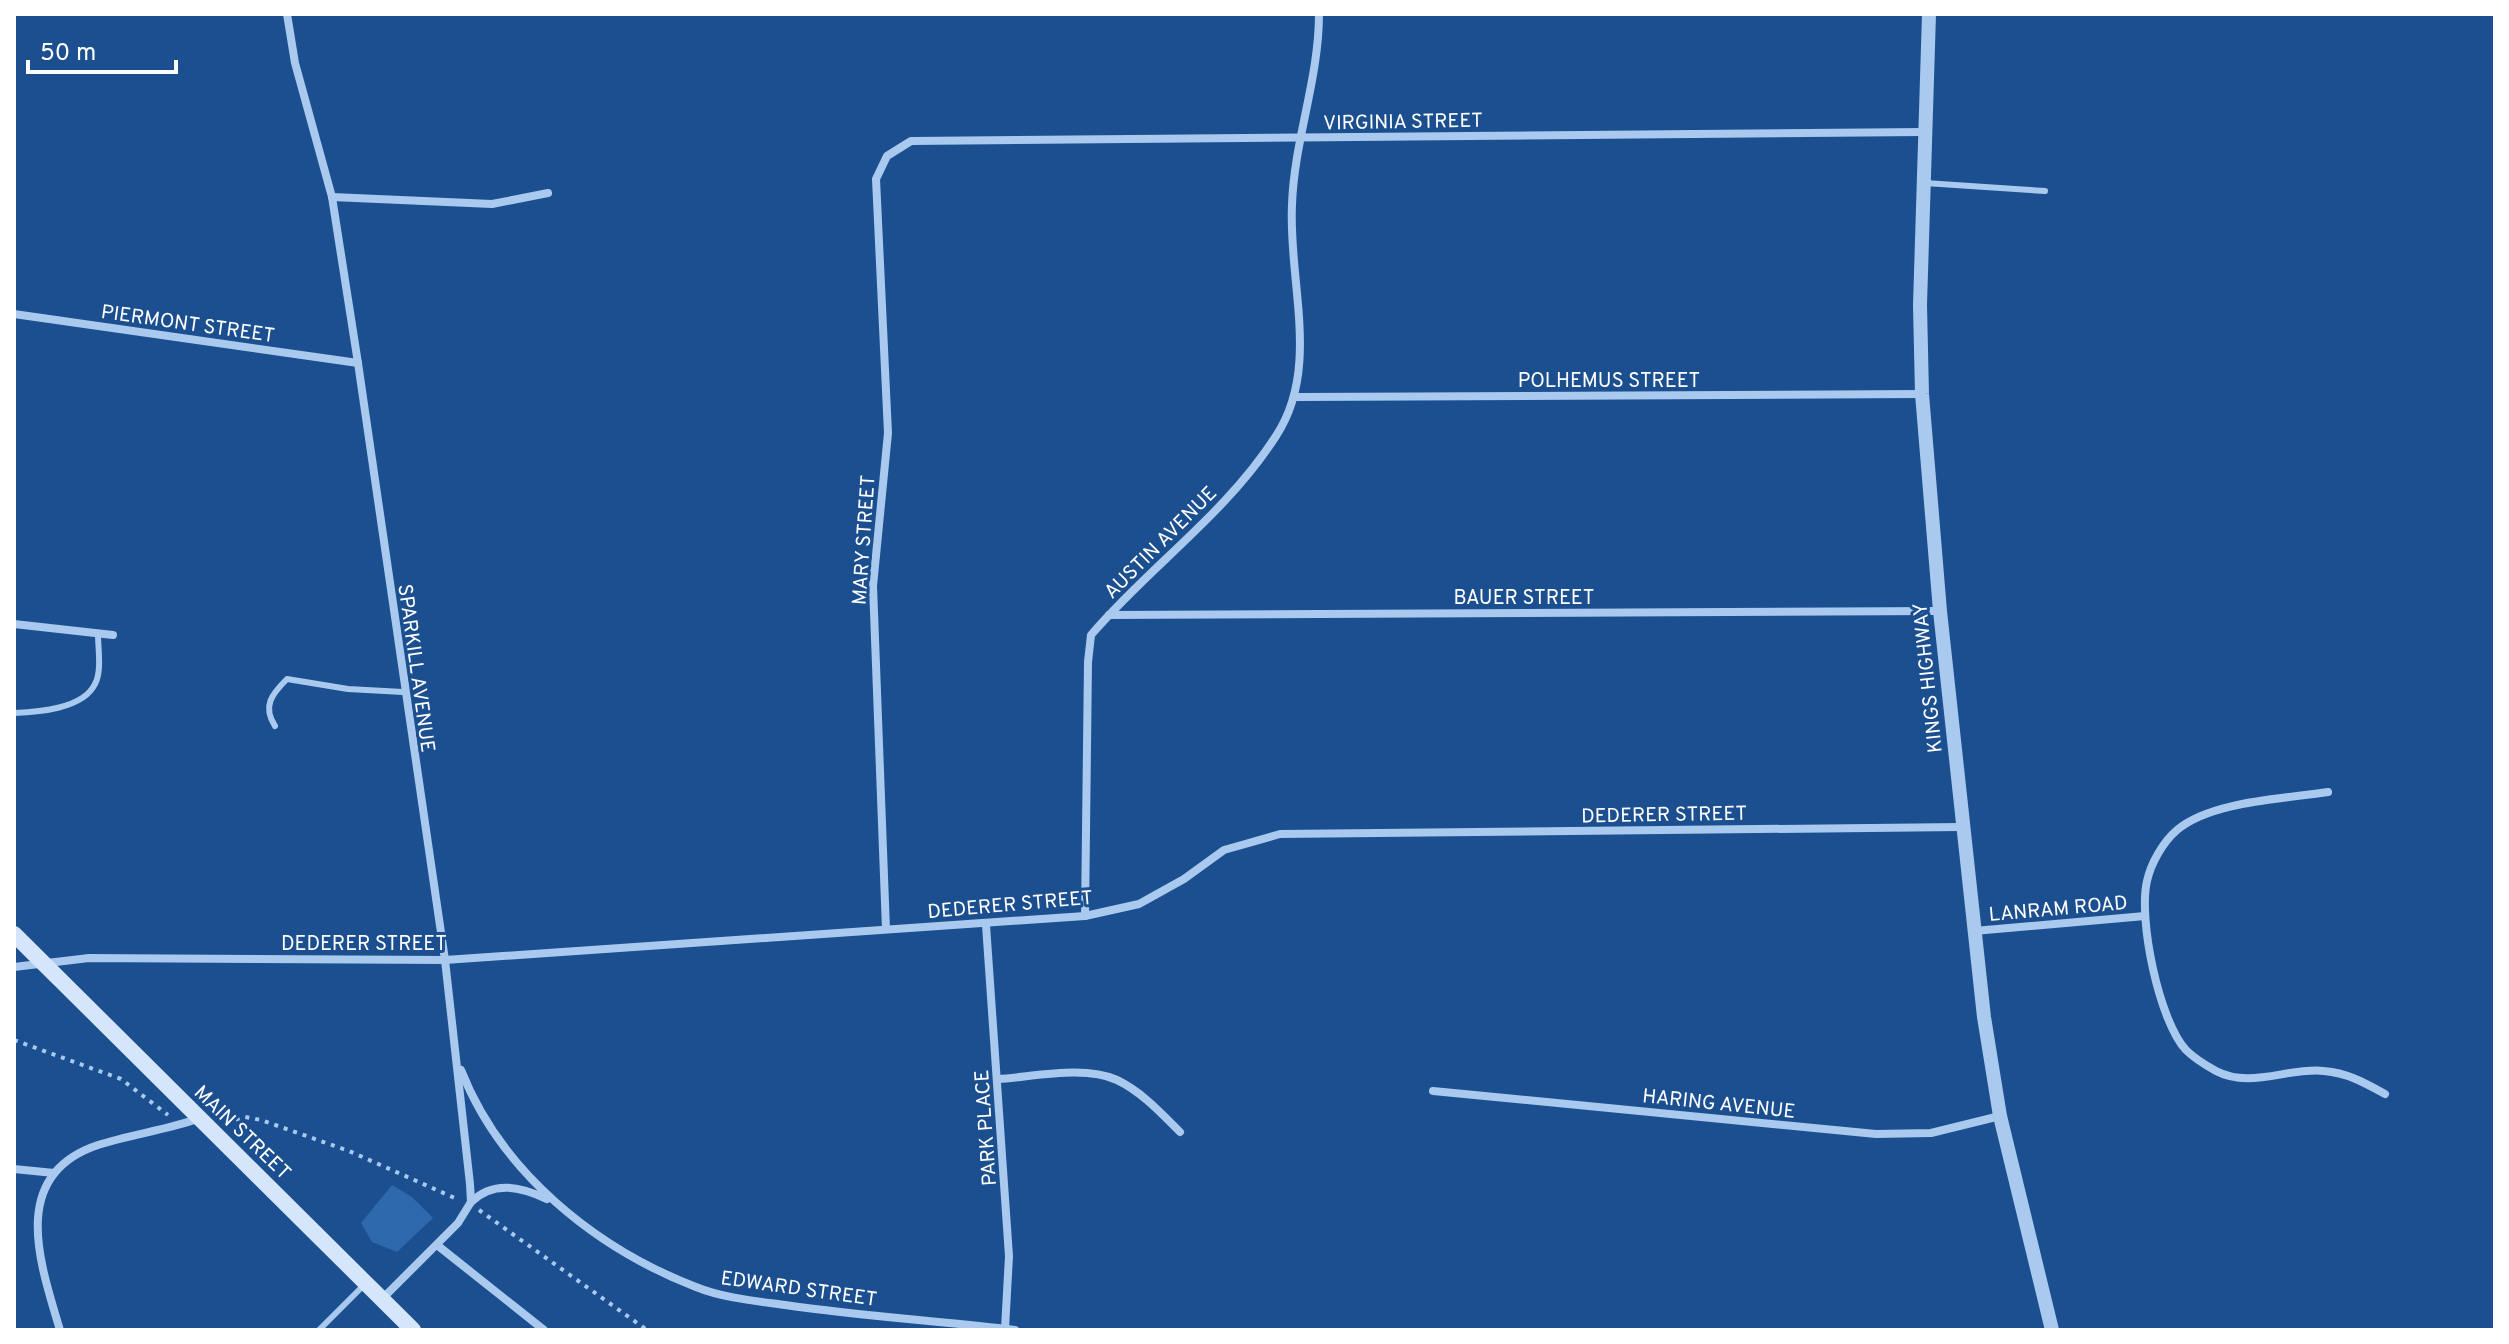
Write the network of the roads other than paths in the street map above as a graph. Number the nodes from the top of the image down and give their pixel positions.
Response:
1 (287, 14) edge
2 (1319, 14) edge
3 (1929, 14) edge
4 (1923, 132) junction
5 (1303, 138) junction
6 (887, 156) joint
7 (1922, 183) junction
8 (2045, 191) dead end
9 (548, 193) dead end
10 (332, 197) junction
11 (14, 314) edge
12 (358, 363) junction
13 (1922, 394) junction
14 (1297, 397) junction
15 (1940, 611) junction
16 (1108, 615) junction
17 (14, 624) edge
18 (98, 634) junction
19 (113, 635) dead end
20 (403, 692) junction
21 (14, 713) edge
22 (275, 726) dead end
23 (2328, 792) dead end
24 (1961, 827) junction
25 (1085, 916) junction
26 (2145, 916) junction
27 (986, 925) junction
28 (886, 929) junction
29 (1974, 931) junction
30 (14, 934) edge
31 (445, 960) junction
32 (43, 964) junction
33 (14, 967) edge
34 (457, 1059) junction
35 (998, 1079) junction
36 (1433, 1091) dead end
37 (2385, 1094) dead end
38 (2000, 1116) junction
39 (200, 1118) junction
40 (1180, 1132) dead end
41 (14, 1169) edge
42 (54, 1173) junction
43 (471, 1202) junction
44 (555, 1203) junction
45 (437, 1245) junction
46 (367, 1283) junction
47 (383, 1298) junction
48 (1010, 1329) edge
49 (60, 1330) edge
50 (319, 1330) edge
51 (413, 1330) edge
52 (544, 1330) edge
53 (2052, 1330) edge

1 - 10 street, SPARKILL AVENUE
2 - 5 street, AUSTIN AVENUE
3 - 4 street, KINGS HIGHWAY
4 - 5 street, VIRGINIA STREET
4 - 7 street, KINGS HIGHWAY
5 - 6 street, VIRGINIA STREET
5 - 14 street, AUSTIN AVENUE
6 - 28 street, MARY STREET
7 - 8 lane
7 - 13 street, KINGS HIGHWAY
9 - 10 street
10 - 12 street, SPARKILL AVENUE
11 - 12 street, PIERMONT STREET
12 - 20 street, SPARKILL AVENUE
13 - 14 street, POLHEMUS STREET
13 - 15 street, KINGS HIGHWAY
14 - 16 street, AUSTIN AVENUE
15 - 16 street, BAUER STREET
15 - 24 street, KINGS HIGHWAY
16 - 25 street, AUSTIN AVENUE
17 - 18 street
18 - 19 street
18 - 21 lane
20 - 22 lane
20 - 31 street, SPARKILL AVENUE
23 - 26 street
24 - 25 street, DEDERER STREET
24 - 29 street, KINGS HIGHWAY
25 - 27 street, DEDERER STREET
26 - 29 street, LANRAM ROAD
26 - 37 street
27 - 28 street, DEDERER STREET
27 - 35 street, PARK PLACE
28 - 31 street, DEDERER STREET
29 - 38 street, KINGS HIGHWAY
30 - 32 main road, MAIN STREET
31 - 32 street, DEDERER STREET
31 - 34 street, SPARKILL AVENUE
32 - 33 street, DEDERER STREET
32 - 39 main road, MAIN STREET
34 - 43 street, SPARKILL AVENUE
34 - 44 street
35 - 40 street
35 - 48 street, PARK PLACE
36 - 38 street, HARING AVENUE
38 - 53 street, KINGS HIGHWAY
39 - 42 street
39 - 46 main road, MAIN STREET
41 - 42 street
42 - 49 street
43 - 44 street
43 - 45 street
44 - 48 street, EDWARD STREET
45 - 47 street
45 - 52 street
46 - 47 main road, MAIN STREET
46 - 50 lane
47 - 51 main road, MAIN STREET

